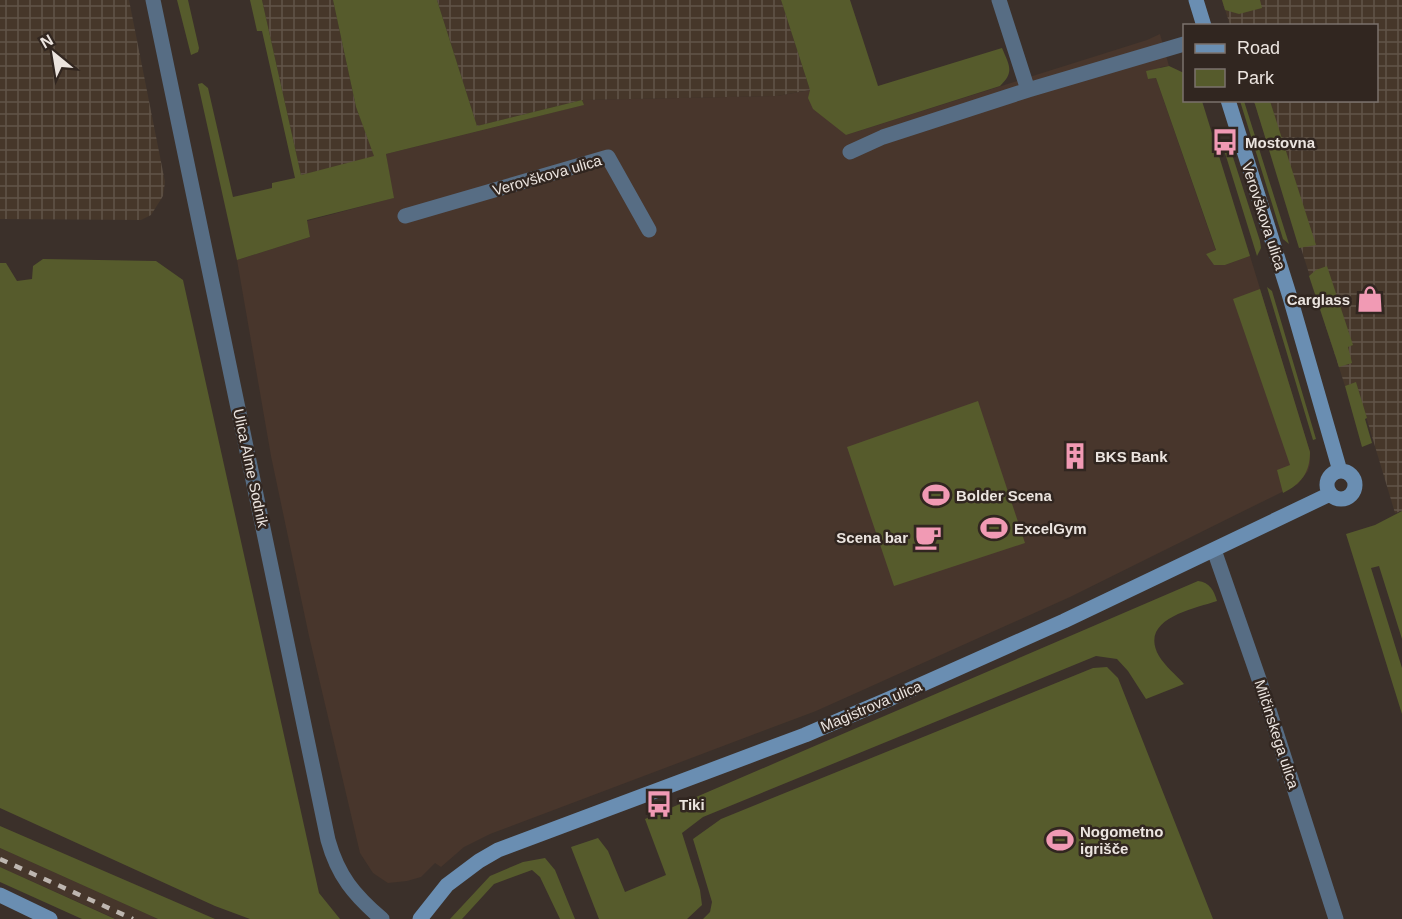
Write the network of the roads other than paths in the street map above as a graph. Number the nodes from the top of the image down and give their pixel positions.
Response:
1 (153, 0) edge
2 (999, 0) edge
3 (1196, 0) edge
4 (1203, 24) edge
5 (1183, 45) edge
6 (1028, 90) junction
7 (1229, 102) edge
8 (850, 152) dead end
9 (405, 216) dead end
10 (649, 230) dead end
11 (1340, 471) junction
12 (1330, 494) junction
13 (1214, 550) junction
14 (0, 895) edge
15 (50, 919) edge
16 (382, 919) edge
17 (420, 919) edge
18 (1336, 919) edge

1 - 16 street, Ulica Alme Sodnik
2 - 6 street
3 - 4 street
5 - 6 street
6 - 8 street
7 - 11 street, Verovškova ulica
9 - 10 street, Verovškova ulica
11 - 12 street
11 - 12 street
12 - 13 street, Magistrova ulica
13 - 17 street, Magistrova ulica
13 - 18 street, Milčinskega ulica
14 - 15 street

